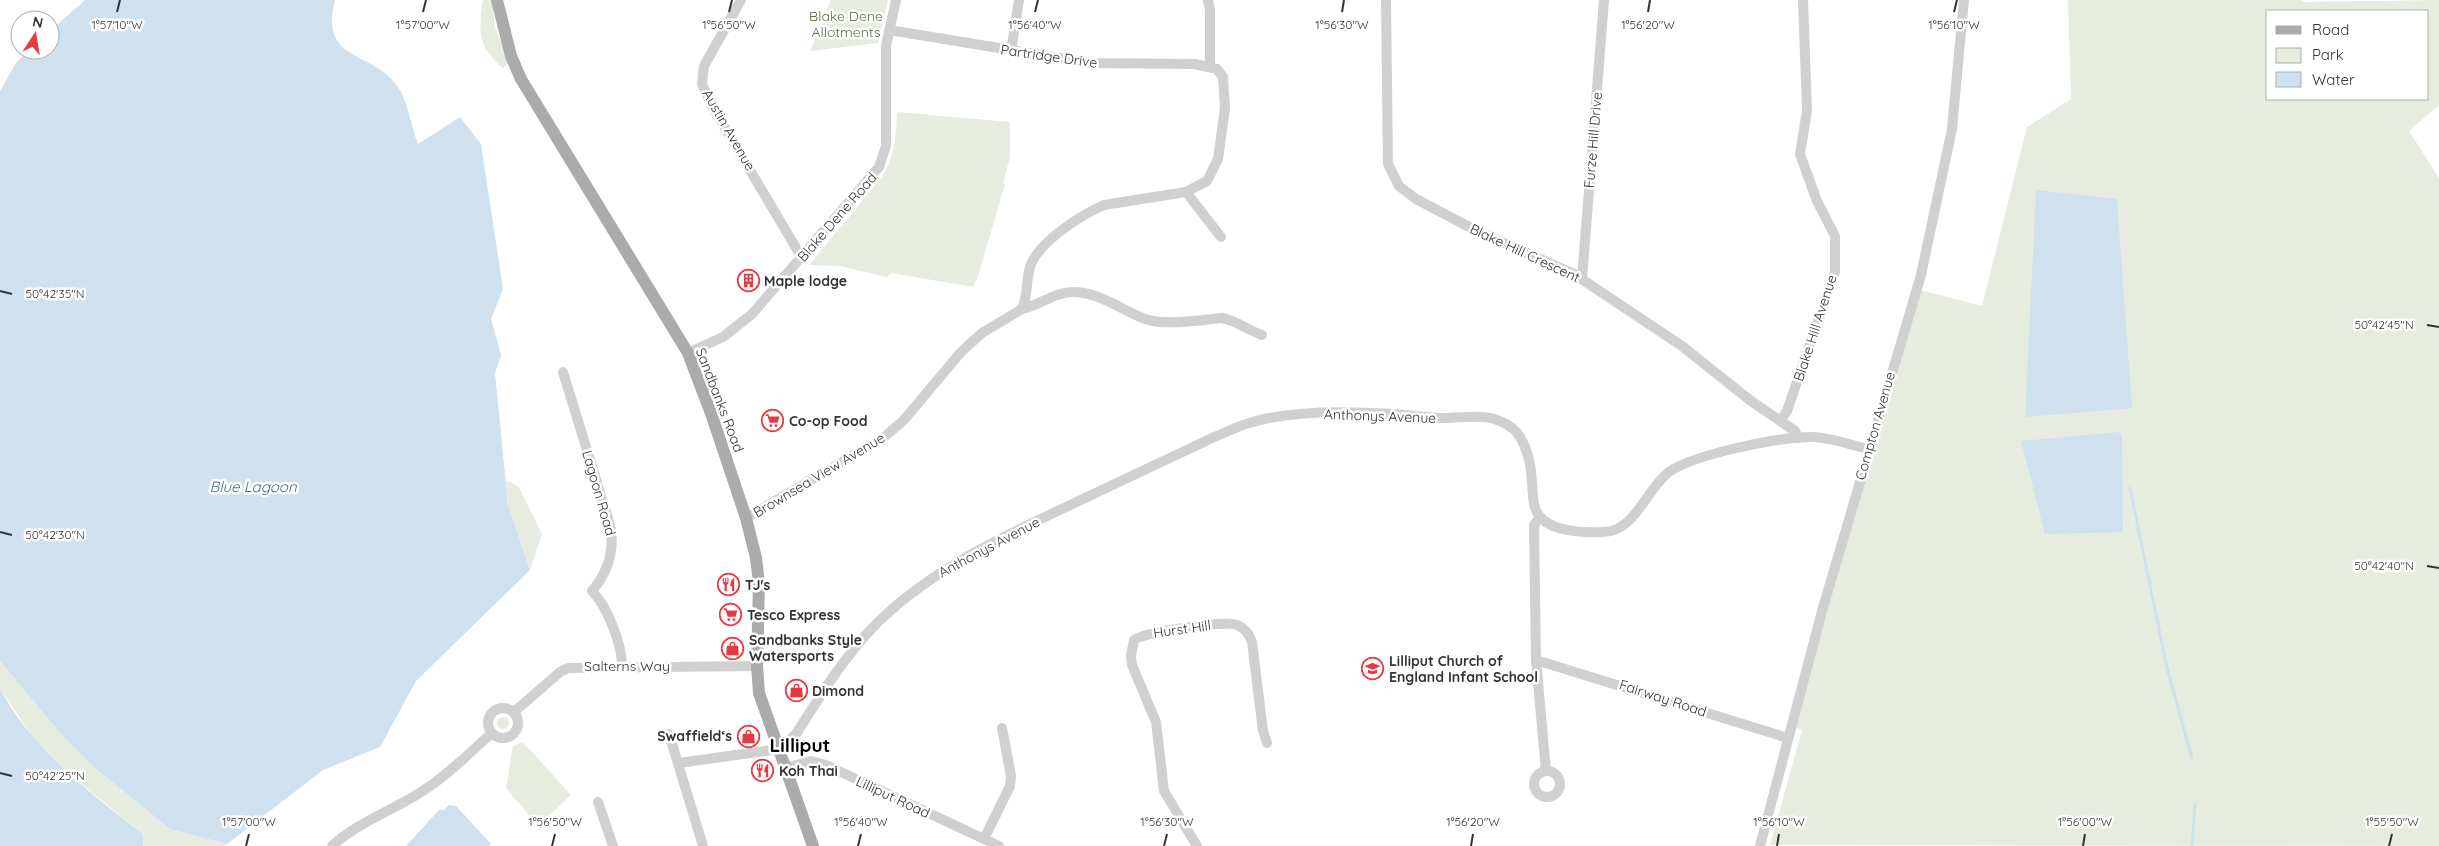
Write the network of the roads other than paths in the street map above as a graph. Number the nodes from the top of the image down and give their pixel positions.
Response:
1 (497, 0) edge
2 (741, 0) edge
3 (896, 0) edge
4 (1019, 0) edge
5 (1208, 0) edge
6 (1386, 0) edge
7 (1604, 0) edge
8 (1803, 0) edge
9 (1964, 0) edge
10 (889, 30) junction
11 (1010, 51) junction
12 (1210, 67) junction
13 (1186, 192) junction
14 (1221, 237) dead end
15 (802, 258) junction
16 (1582, 279) junction
17 (1022, 309) junction
18 (1262, 335) dead end
19 (688, 353) junction
20 (563, 372) dead end
21 (1780, 421) junction
22 (1798, 438) junction
23 (1868, 449) junction
24 (1540, 517) junction
25 (746, 518) junction
26 (1536, 660) junction
27 (622, 666) junction
28 (756, 666) junction
29 (514, 712) junction
30 (1002, 728) dead end
31 (492, 733) junction
32 (669, 734) dead end
33 (1788, 738) junction
34 (1267, 743) dead end
35 (778, 747) junction
36 (679, 763) junction
37 (786, 768) junction
38 (1546, 771) dead end
39 (598, 802) dead end
40 (984, 839) junction
41 (332, 846) edge
42 (613, 846) edge
43 (703, 846) edge
44 (812, 846) edge
45 (999, 846) edge
46 (1197, 846) edge
47 (1760, 846) edge

1 - 19 main road, Sandbanks Road
2 - 15 street, Austin Avenue
3 - 10 street, Blake Dene Road
4 - 11 street
5 - 12 street
6 - 16 street, Blake Hill Crescent
7 - 16 street, Furze Hill Drive
8 - 21 street, Blake Hill Avenue
9 - 23 street, Compton Avenue
10 - 11 street, Partridge Drive
10 - 15 street, Blake Dene Road
11 - 12 street, Partridge Drive
12 - 13 street
13 - 14 street
13 - 17 street
15 - 19 street, Blake Dene Road
16 - 21 street, Blake Hill Crescent
17 - 18 street, Brownsea View Avenue
17 - 25 street, Brownsea View Avenue
19 - 25 main road, Sandbanks Road
20 - 27 street, Lagoon Road
21 - 22 street, Blake Hill Crescent
22 - 23 street
22 - 24 street
23 - 33 street, Compton Avenue
24 - 26 street
24 - 35 street, Anthonys Avenue
25 - 28 main road, Sandbanks Road
26 - 33 street, Fairway Road
26 - 38 street
27 - 28 street, Salterns Way
27 - 29 street, Salterns Way
28 - 35 main road, Sandbanks Road
29 - 31 street
29 - 31 street
30 - 40 street
31 - 41 street
32 - 36 street
33 - 47 street, Compton Avenue
34 - 46 street, Hurst Hill
35 - 36 street
35 - 37 main road, Sandbanks Road
36 - 43 street
37 - 40 street, Lilliput Road
37 - 44 main road, Sandbanks Road
39 - 42 street
40 - 45 street, Lilliput Road

